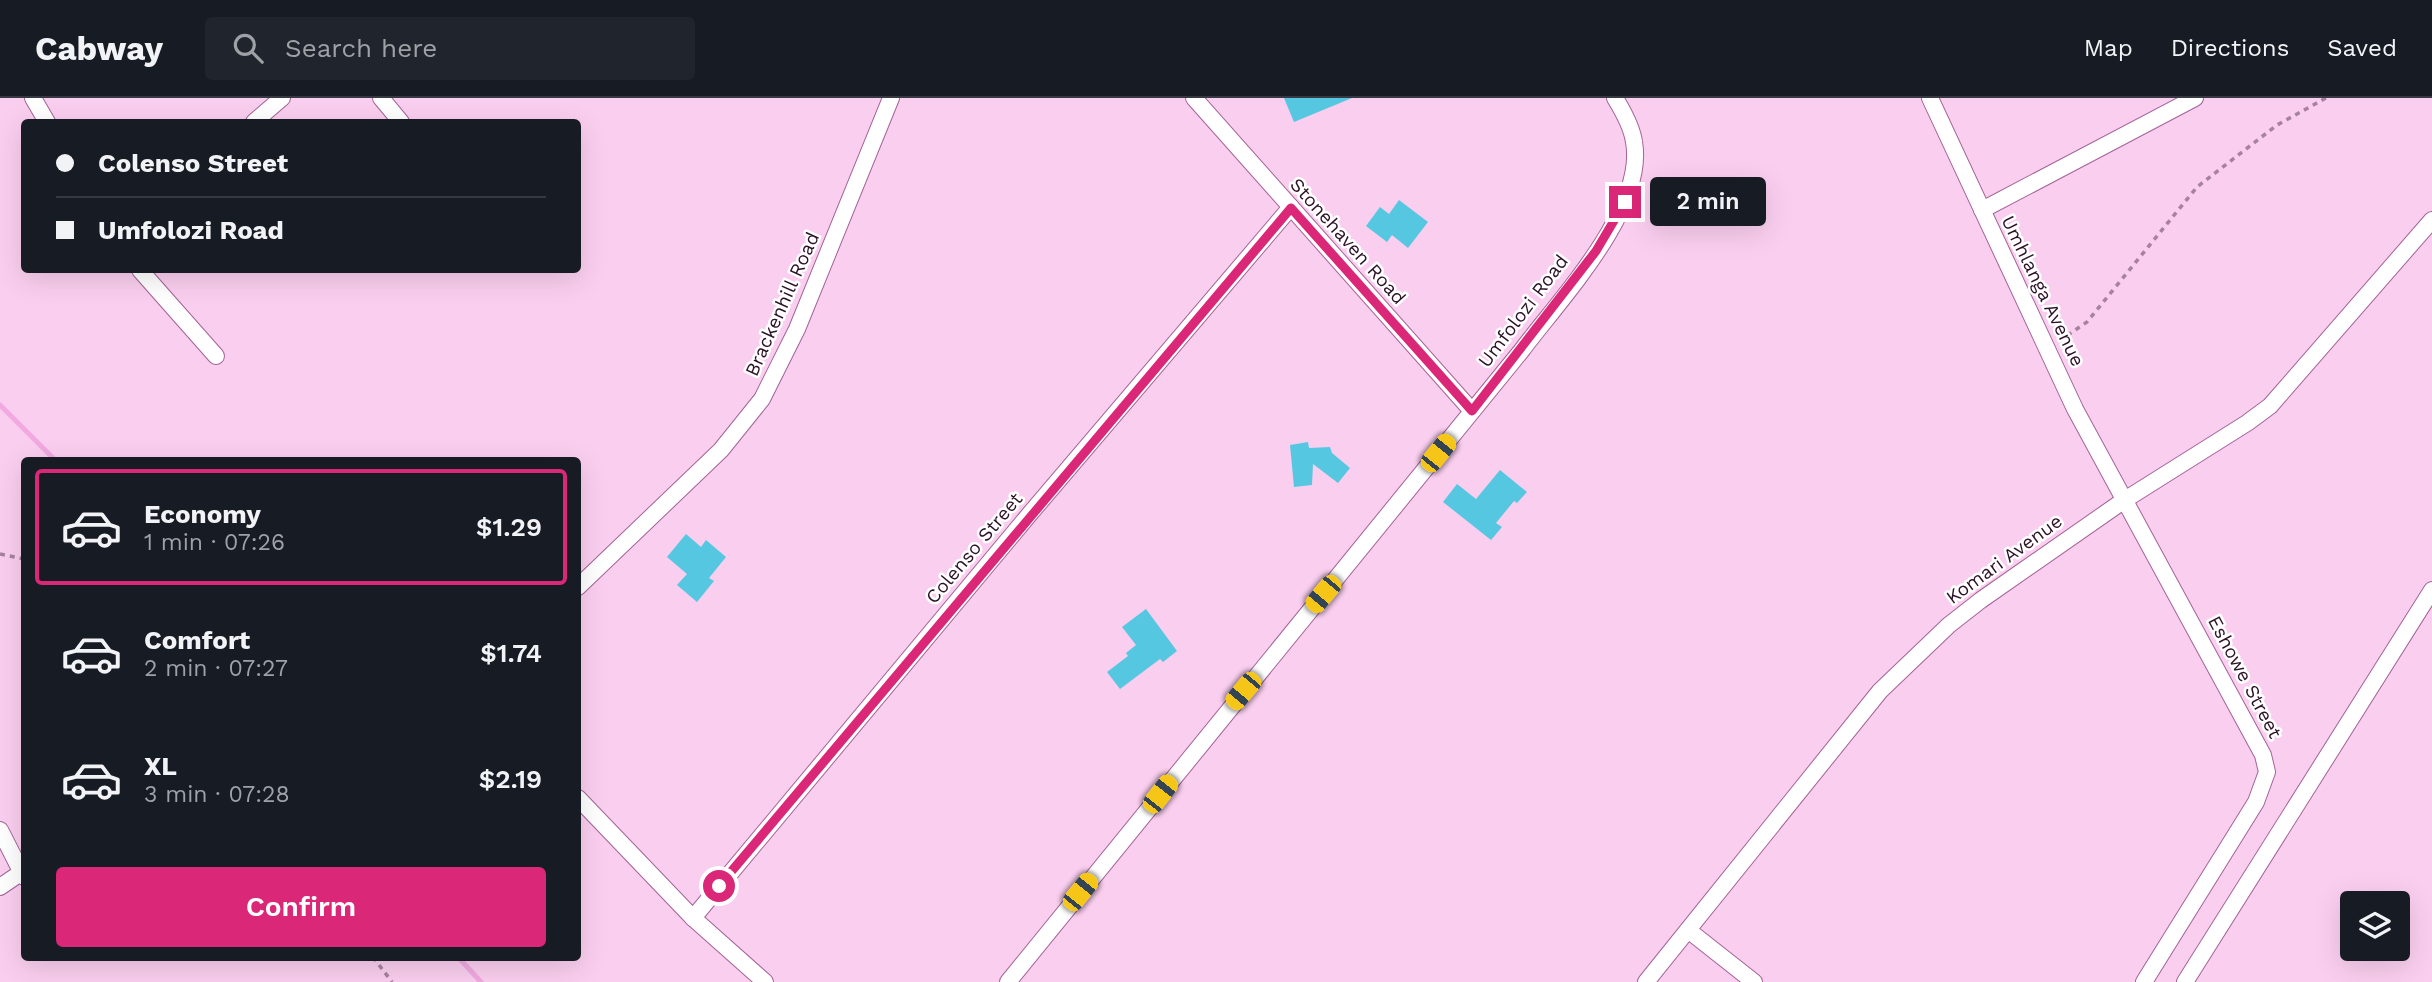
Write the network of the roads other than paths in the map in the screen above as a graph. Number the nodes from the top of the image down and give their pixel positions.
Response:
1 (33, 98) edge
2 (282, 98) edge
3 (381, 98) edge
4 (891, 98) edge
5 (1194, 98) edge
6 (1635, 98) edge
7 (1930, 98) edge
8 (2195, 98) edge
9 (1618, 102) edge
10 (45, 119) edge
11 (258, 119) edge
12 (398, 119) edge
13 (1291, 208) junction
14 (1982, 211) junction
15 (2432, 220) edge
16 (142, 273) edge
17 (215, 356) dead end
18 (1472, 411) junction
19 (2123, 501) junction
20 (581, 584) edge
21 (2432, 590) edge
22 (581, 801) edge
23 (0, 830) edge
24 (21, 871) edge
25 (21, 876) edge
26 (0, 887) edge
27 (693, 918) junction
28 (1688, 930) junction
29 (765, 982) edge
30 (1008, 982) edge
31 (1646, 982) edge
32 (1755, 982) edge
33 (2144, 982) edge
34 (2185, 982) edge

1 - 10 street
2 - 11 street
3 - 12 street
4 - 20 street, Brackenhill Road
5 - 13 street, Stonehaven Road
6 - 9 street
7 - 14 street, Umhlanga Avenue
8 - 14 street
9 - 18 street, Umfolozi Road
13 - 18 street, Stonehaven Road
13 - 27 street, Colenso Street
14 - 19 street, Umhlanga Avenue
15 - 19 street, Komari Avenue
16 - 17 street
18 - 30 street, Umfolozi Road
19 - 28 street, Komari Avenue
19 - 33 street, Eshowe Street
21 - 34 street
22 - 27 street
23 - 24 street
25 - 26 street
27 - 29 street
28 - 31 street, Komari Avenue
28 - 32 street

